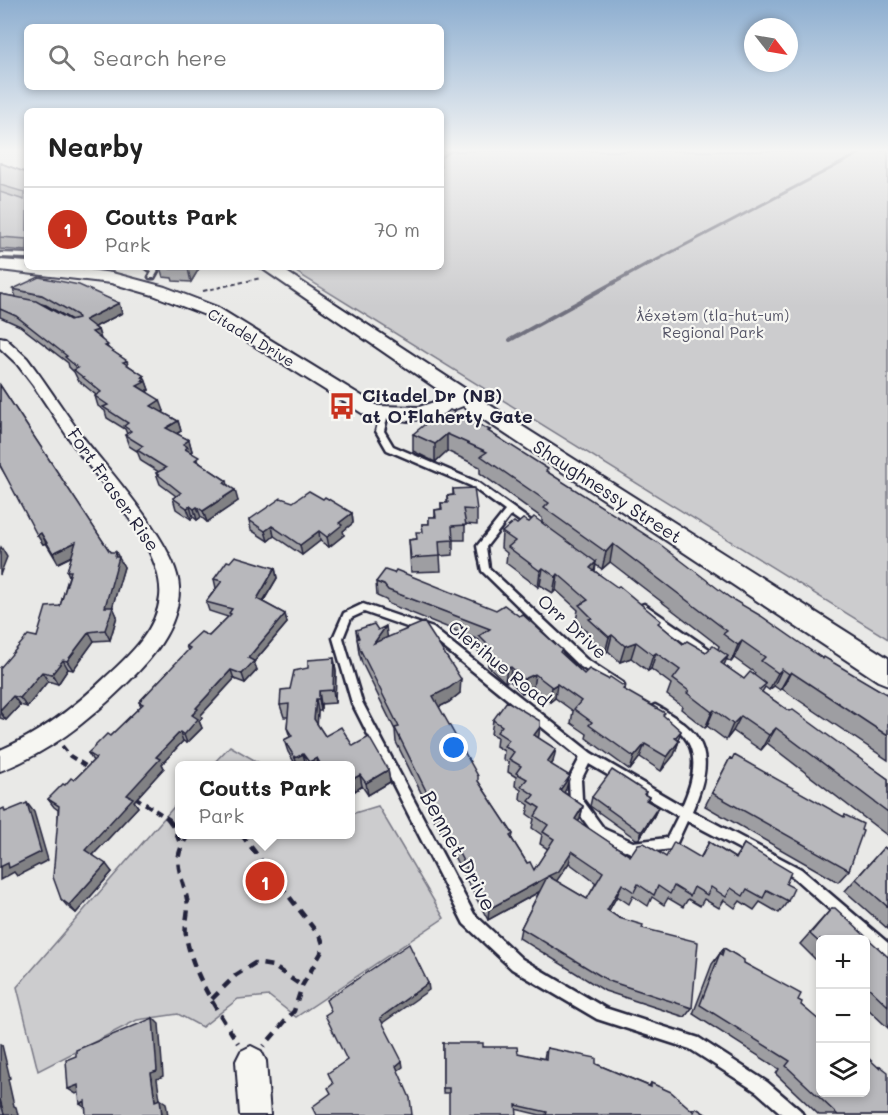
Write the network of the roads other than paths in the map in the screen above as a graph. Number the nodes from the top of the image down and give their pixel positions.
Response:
1 (0, 255) edge
2 (24, 256) edge
3 (0, 265) edge
4 (24, 267) edge
5 (51, 270) edge
6 (153, 270) edge
7 (267, 272) edge
8 (152, 277) dead end
9 (0, 341) edge
10 (464, 398) junction
11 (384, 414) junction
12 (510, 510) junction
13 (539, 532) edge
14 (636, 602) edge
15 (347, 616) joint
16 (714, 658) edge
17 (888, 673) edge
18 (629, 693) edge
19 (648, 706) edge
20 (587, 757) junction
21 (0, 761) edge
22 (684, 813) junction
23 (888, 952) edge
24 (251, 1061) road end
25 (255, 1115) edge
26 (795, 1115) edge

1 - 2 lane
3 - 4 main road, Citadel Drive
5 - 11 main road, Citadel Drive
6 - 8 lane
7 - 10 main road, Shaughnessy Street
9 - 21 street, Fort Fraser Rise
10 - 11 main road, Citadel Drive
10 - 17 main road, Shaughnessy Street
11 - 12 lane
12 - 13 lane
12 - 18 lane, Orr Drive
14 - 16 lane
15 - 20 lane, Clerihue Road
15 - 26 lane, Bennet Drive
19 - 22 lane
20 - 22 lane, Clerihue Road
20 - 22 lane
22 - 23 lane, Clerihue Road
24 - 25 street

